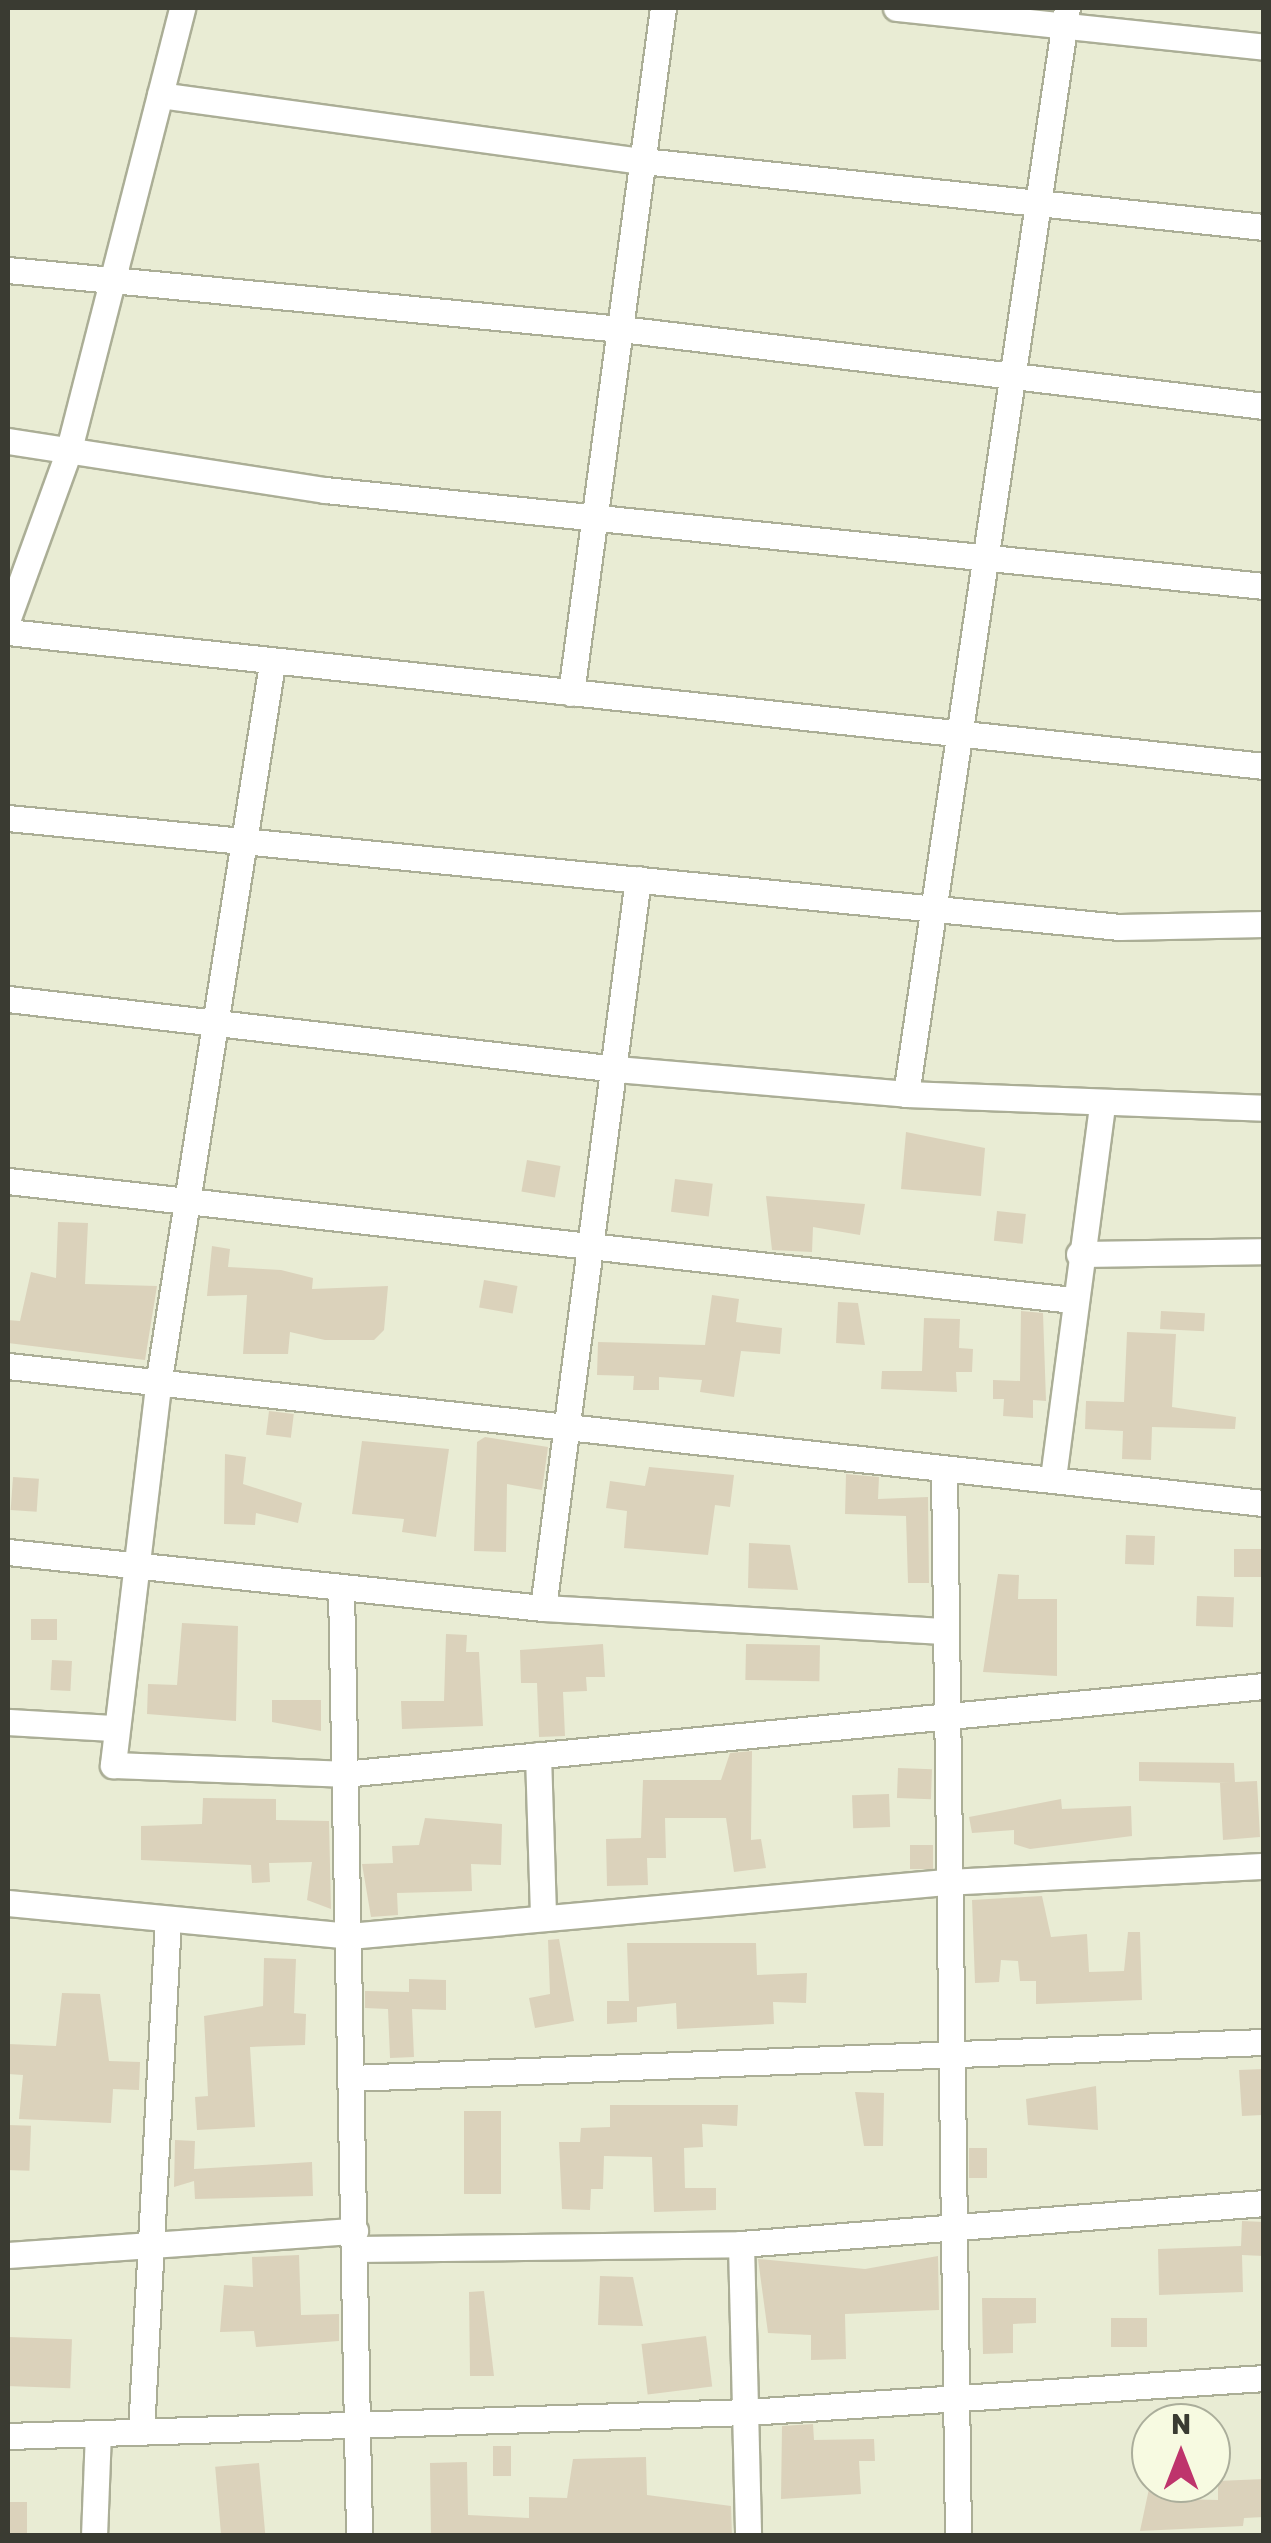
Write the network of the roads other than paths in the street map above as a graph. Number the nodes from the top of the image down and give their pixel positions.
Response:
1 (182, 8) edge
2 (662, 8) edge
3 (896, 8) edge
4 (1066, 16) edge
5 (1264, 47) edge
6 (160, 95) junction
7 (644, 161) junction
8 (1035, 202) junction
9 (1264, 227) edge
10 (8, 270) edge
11 (110, 279) junction
12 (621, 329) junction
13 (1013, 377) junction
14 (1264, 406) edge
15 (8, 440) edge
16 (68, 453) junction
17 (594, 519) junction
18 (985, 554) junction
19 (1264, 586) edge
20 (8, 618) edge
21 (8, 632) edge
22 (272, 664) junction
23 (571, 692) junction
24 (958, 738) junction
25 (1264, 766) edge
26 (8, 818) edge
27 (245, 840) junction
28 (638, 878) junction
29 (931, 908) junction
30 (1264, 924) edge
31 (8, 999) edge
32 (221, 1018) junction
33 (617, 1069) junction
34 (906, 1094) junction
35 (1102, 1104) junction
36 (1264, 1108) edge
37 (8, 1181) edge
38 (194, 1196) junction
39 (594, 1244) junction
40 (1264, 1251) edge
41 (1079, 1254) junction
42 (1072, 1300) junction
43 (8, 1366) edge
44 (159, 1378) junction
45 (570, 1427) junction
46 (944, 1469) junction
47 (1054, 1478) junction
48 (1264, 1503) edge
49 (8, 1552) edge
50 (136, 1566) junction
51 (342, 1588) junction
52 (542, 1608) junction
53 (943, 1631) junction
54 (1264, 1686) edge
55 (943, 1718) junction
56 (8, 1722) edge
57 (112, 1728) junction
58 (538, 1755) junction
59 (343, 1774) junction
60 (1264, 1866) edge
61 (946, 1882) junction
62 (8, 1903) edge
63 (543, 1918) junction
64 (168, 1920) junction
65 (349, 1936) junction
66 (1264, 2042) edge
67 (949, 2057) junction
68 (352, 2078) junction
69 (1264, 2204) edge
70 (952, 2225) junction
71 (354, 2240) junction
72 (740, 2244) junction
73 (144, 2249) junction
74 (8, 2256) edge
75 (1264, 2378) edge
76 (958, 2397) junction
77 (748, 2412) junction
78 (355, 2422) junction
79 (141, 2432) junction
80 (98, 2434) junction
81 (8, 2436) edge
82 (94, 2536) edge
83 (359, 2536) edge
84 (748, 2536) edge
85 (958, 2536) edge

1 - 6 street
2 - 7 street
3 - 4 street
4 - 5 street
4 - 8 street
6 - 7 street
6 - 11 street
7 - 8 street
7 - 12 street
8 - 9 street
8 - 13 street
10 - 11 street
11 - 12 street
11 - 16 street
12 - 13 street
12 - 17 street
13 - 14 street
13 - 18 street
15 - 16 street
16 - 17 street
16 - 20 street
17 - 18 street
17 - 23 street
18 - 19 street
18 - 24 street
21 - 22 street
22 - 23 street
22 - 27 street
23 - 24 street
24 - 25 street
24 - 29 street
26 - 27 street
27 - 28 street
27 - 32 street
28 - 29 street
28 - 33 street
29 - 30 street
29 - 34 street
31 - 32 street
32 - 33 street
32 - 38 street
33 - 34 street
33 - 39 street
34 - 35 street
35 - 36 street
35 - 41 street
37 - 38 street
38 - 39 street
38 - 44 street
39 - 42 street
39 - 45 street
40 - 41 street
41 - 42 street
42 - 47 street
43 - 44 street
44 - 45 street
44 - 50 street
45 - 46 street
45 - 52 street
46 - 47 street
46 - 53 street
47 - 48 street
49 - 50 street
50 - 51 street
50 - 57 street
51 - 52 street
51 - 59 street
52 - 53 street
53 - 55 street
54 - 55 street
55 - 58 street
55 - 61 street
56 - 57 street
57 - 59 street
58 - 59 street
58 - 63 street
59 - 65 street
60 - 61 street
61 - 63 street
61 - 67 street
62 - 64 street
63 - 65 street
64 - 65 street
64 - 73 street
65 - 68 street
66 - 67 street
67 - 68 street
67 - 70 street
68 - 71 street
69 - 70 street
70 - 72 street
70 - 76 street
71 - 72 street
71 - 73 street
71 - 78 street
72 - 77 street
73 - 74 street
73 - 79 street
75 - 76 street
76 - 77 street
76 - 85 street
77 - 78 street
77 - 84 street
78 - 79 street
78 - 83 street
79 - 80 street
80 - 81 street
80 - 82 street

